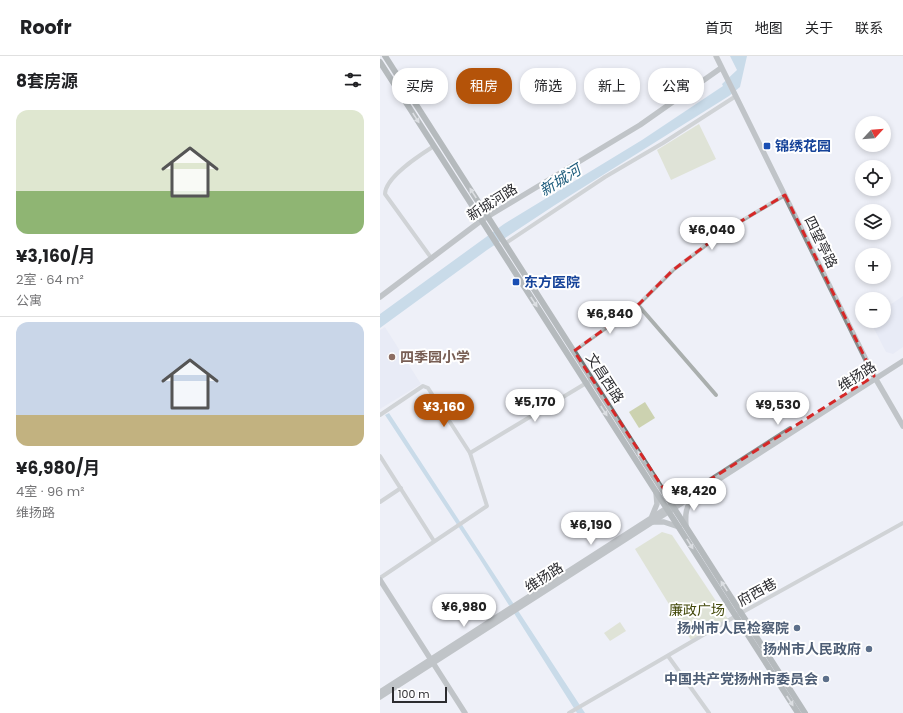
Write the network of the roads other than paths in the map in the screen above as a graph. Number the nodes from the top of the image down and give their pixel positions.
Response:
1 (386, 56) edge
2 (716, 56) edge
3 (380, 62) edge
4 (722, 68) junction
5 (735, 94) junction
6 (434, 146) junction
7 (785, 195) junction
8 (488, 217) junction
9 (482, 220) junction
10 (505, 242) junction
11 (432, 259) junction
12 (380, 297) edge
13 (638, 305) junction
14 (574, 351) junction
15 (903, 357) edge
16 (903, 361) edge
17 (875, 377) junction
18 (589, 381) junction
19 (716, 395) dead end
20 (380, 415) edge
21 (903, 426) edge
22 (470, 453) junction
23 (380, 456) edge
24 (401, 488) junction
25 (663, 488) junction
26 (656, 492) junction
27 (693, 493) junction
28 (380, 502) edge
29 (674, 506) junction
30 (668, 509) junction
31 (651, 520) junction
32 (903, 523) edge
33 (686, 526) junction
34 (679, 527) junction
35 (434, 541) junction
36 (380, 579) edge
37 (738, 615) junction
38 (668, 656) junction
39 (432, 661) junction
40 (380, 692) edge
41 (380, 697) edge
42 (571, 712) edge
43 (706, 712) edge
44 (465, 713) edge
45 (798, 713) edge
46 (805, 713) edge

8 -> 1 main road, 文昌西路
2 - 4 street, 四望亭路
3 -> 6 main road, 文昌西路
4 - 5 street, 四望亭路
4 - 8 street, 新城河路
5 - 7 street, 四望亭路
5 - 10 street
6 - 9 main road, 文昌西路
6 - 11 street
7 - 13 street
7 - 17 street, 四望亭路
8 - 9 street, 新城河路
8 - 10 main road, 文昌西路
9 - 11 street, 新城河路
9 -> 18 main road, 文昌西路
10 - 14 main road, 文昌西路
11 - 12 street, 新城河路
13 - 14 street
13 - 19 street
14 - 18 main road, 文昌西路
15 - 17 street, 维扬路
16 - 17 street, 维扬路
17 - 21 street, 四望亭路
17 - 27 street, 维扬路
18 - 22 street
25 -> 18 main road, 文昌西路
18 -> 26 main road, 文昌西路
20 - 22 street
22 - 35 street
23 - 24 street
24 - 28 street
24 - 35 street
25 - 27 street
25 - 29 main road, 文昌西路
26 - 30 main road, 文昌西路
26 - 31 street
27 - 29 street, 维扬路
27 - 33 street
29 - 30 street, 维扬路
29 - 33 main road, 文昌西路
30 - 31 street, 维扬路
30 - 34 main road, 文昌西路
31 - 34 street
31 - 39 street, 维扬路
32 - 37 street, 府西巷
37 -> 33 main road, 文昌西路
34 -> 37 main road, 文昌西路
35 - 36 street
36 - 39 street
37 - 38 street, 府西巷
37 -> 45 main road, 文昌西路
37 - 46 main road, 文昌西路
38 - 42 street, 府西巷
38 - 43 street
39 - 40 street, 维扬路
39 - 41 street, 维扬路
39 - 44 street

